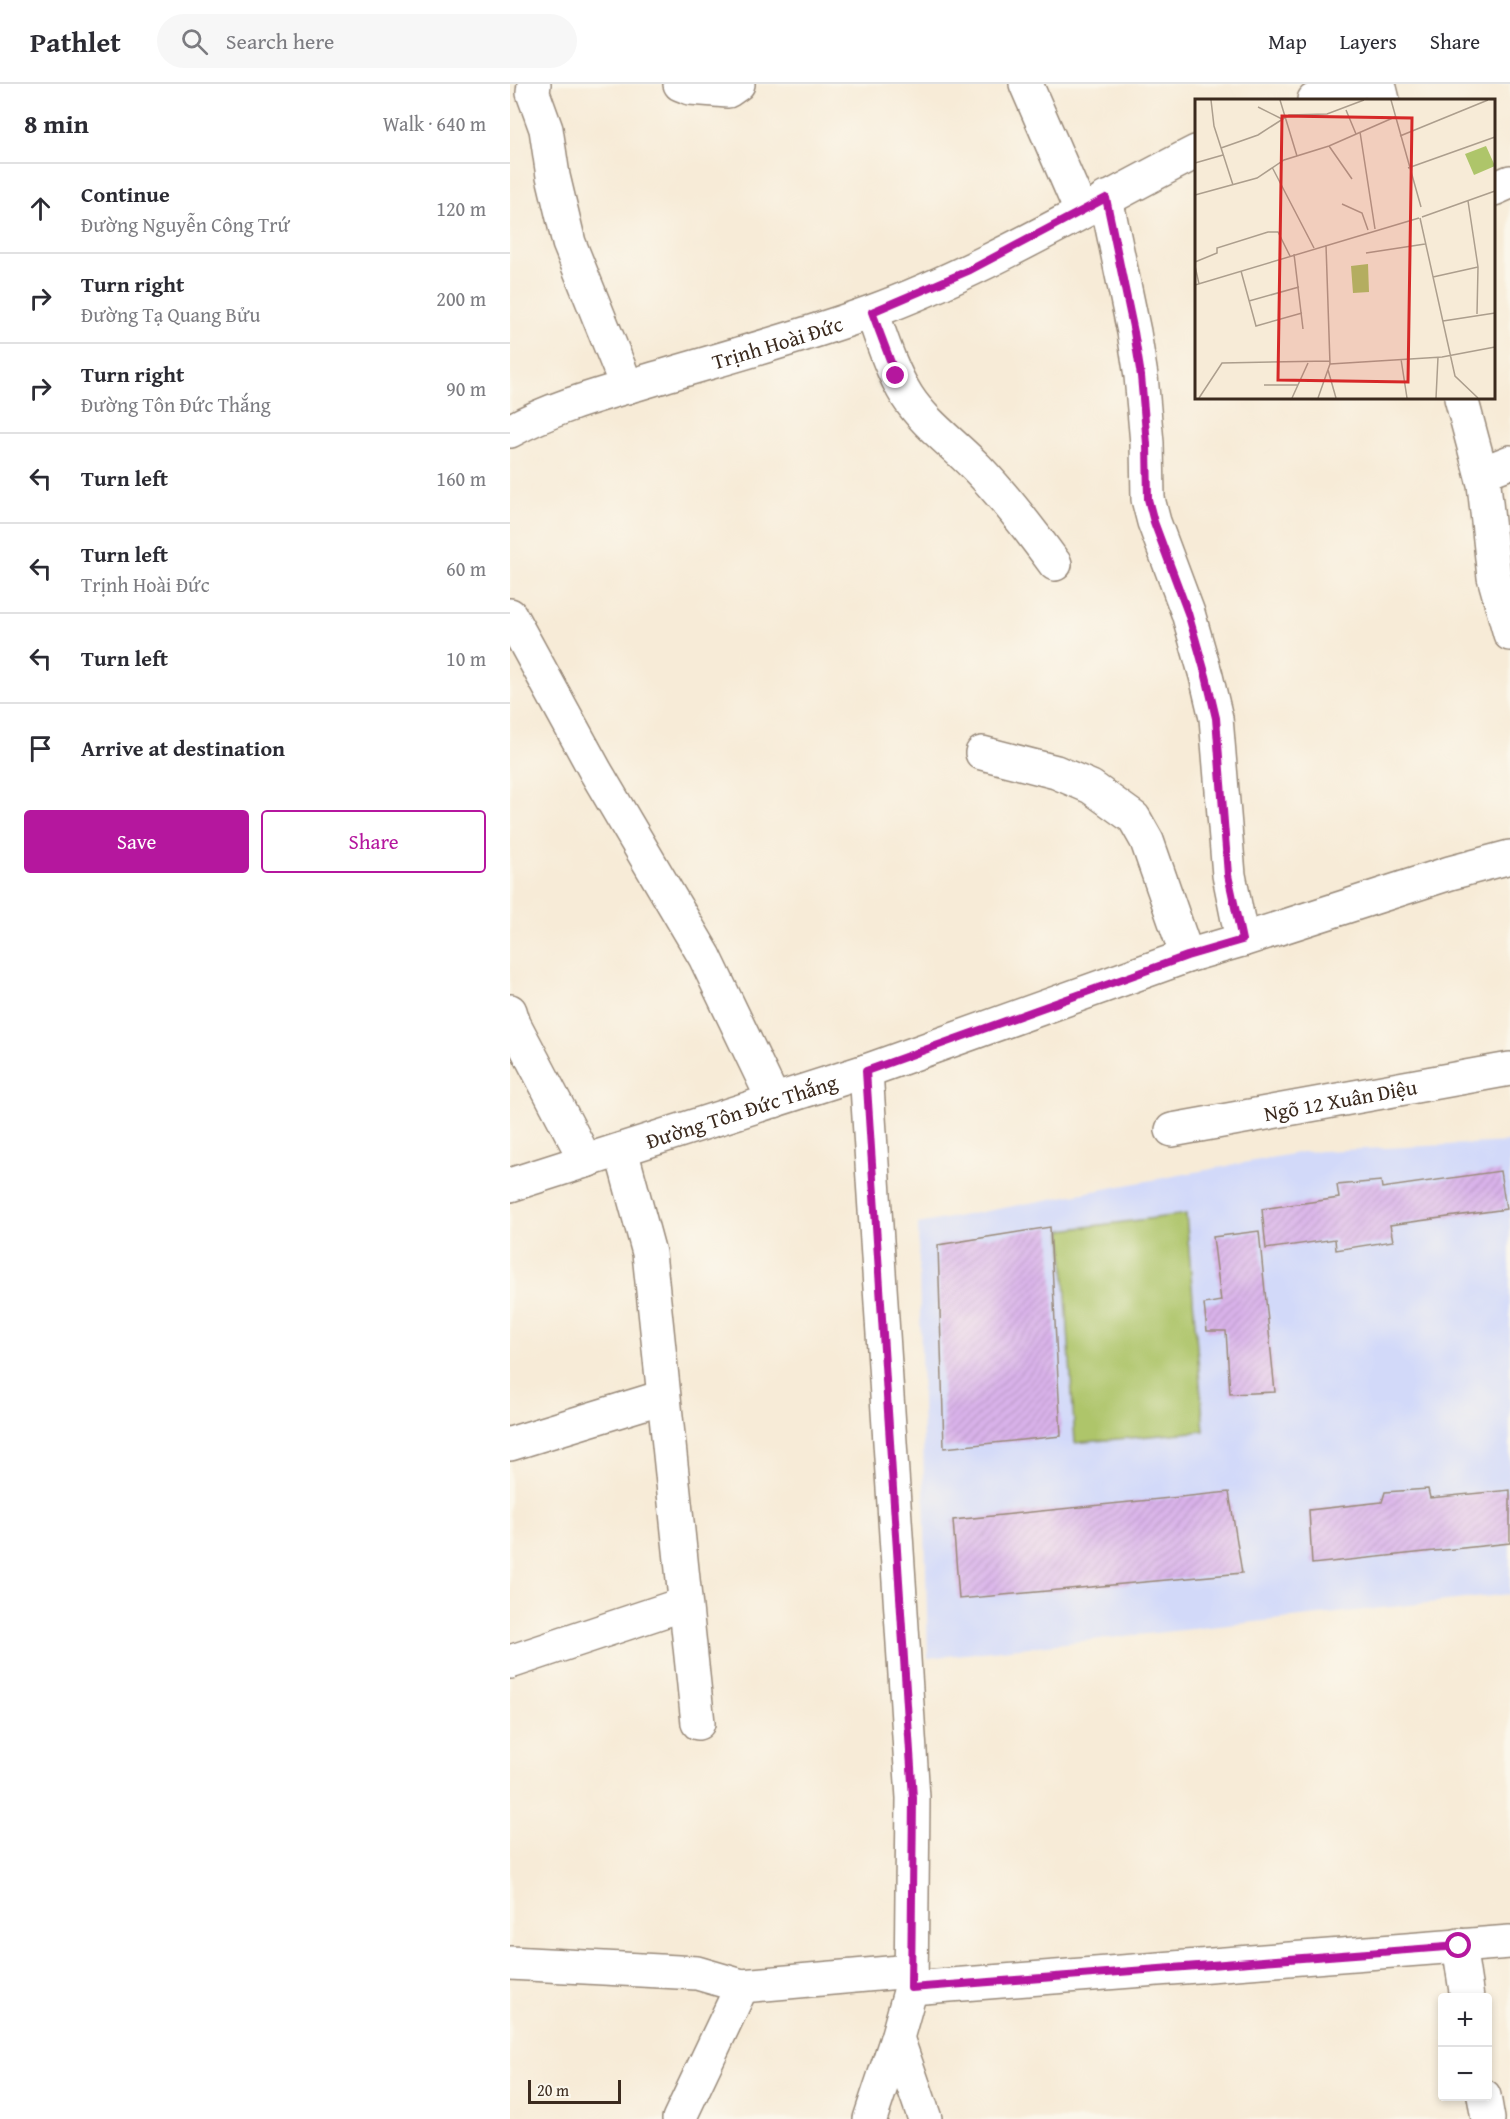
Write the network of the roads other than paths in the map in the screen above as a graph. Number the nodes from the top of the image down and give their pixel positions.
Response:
1 (680, 84) edge
2 (738, 84) edge
3 (1026, 84) edge
4 (1355, 84) edge
5 (1379, 84) edge
6 (531, 92) edge
7 (1317, 99) edge
8 (1383, 99) edge
9 (1195, 153) edge
10 (1510, 182) edge
11 (1495, 189) edge
12 (1094, 204) junction
13 (872, 312) junction
14 (627, 387) junction
15 (1461, 399) edge
16 (510, 431) edge
17 (1492, 473) edge
18 (1510, 544) edge
19 (1054, 564) dead end
20 (510, 615) edge
21 (1510, 634) edge
22 (982, 753) dead end
23 (1510, 842) edge
24 (1510, 856) edge
25 (1450, 873) junction
26 (1242, 940) junction
27 (1187, 956) junction
28 (510, 1011) edge
29 (1510, 1069) edge
30 (866, 1071) junction
31 (774, 1101) junction
32 (1172, 1130) dead end
33 (621, 1150) junction
34 (586, 1161) junction
35 (510, 1185) edge
36 (663, 1397) junction
37 (510, 1444) edge
38 (684, 1604) junction
39 (510, 1662) edge
40 (698, 1723) dead end
41 (1510, 1942) edge
42 (1459, 1946) junction
43 (510, 1963) edge
44 (911, 1979) junction
45 (742, 1986) junction
46 (1466, 1993) edge
47 (897, 2038) junction
48 (1485, 2101) edge
49 (679, 2119) edge
50 (870, 2119) edge
51 (925, 2119) edge
52 (1488, 2119) edge

1 - 2 street
3 - 12 street
4 - 7 street
5 - 8 street
6 - 14 street
9 - 12 street, Trịnh Hoài Đức
10 - 11 street
12 - 13 street, Trịnh Hoài Đức
12 - 26 street
13 - 14 street, Trịnh Hoài Đức
13 - 19 street
14 - 16 street, Trịnh Hoài Đức
15 - 17 street
17 - 18 street
17 - 21 street
20 - 31 street
22 - 27 street
23 - 25 street
24 - 25 street
25 - 26 street, Đường Tôn Đức Thắng
26 - 27 street, Đường Tôn Đức Thắng
27 - 30 street, Đường Tôn Đức Thắng
28 - 34 street
29 - 32 street, Ngõ 12 Xuân Diệu
30 - 31 street, Đường Tôn Đức Thắng
30 - 44 street
31 - 33 street, Đường Tôn Đức Thắng
33 - 34 street, Đường Tôn Đức Thắng
33 - 36 street
34 - 35 street, Đường Tôn Đức Thắng
36 - 37 street
36 - 38 street
38 - 39 street
38 - 40 street
41 - 42 street
42 - 44 street
42 - 46 street
43 - 45 street
44 - 45 street
44 - 47 street
45 - 49 street
47 - 50 street
47 - 51 street
48 - 52 street

